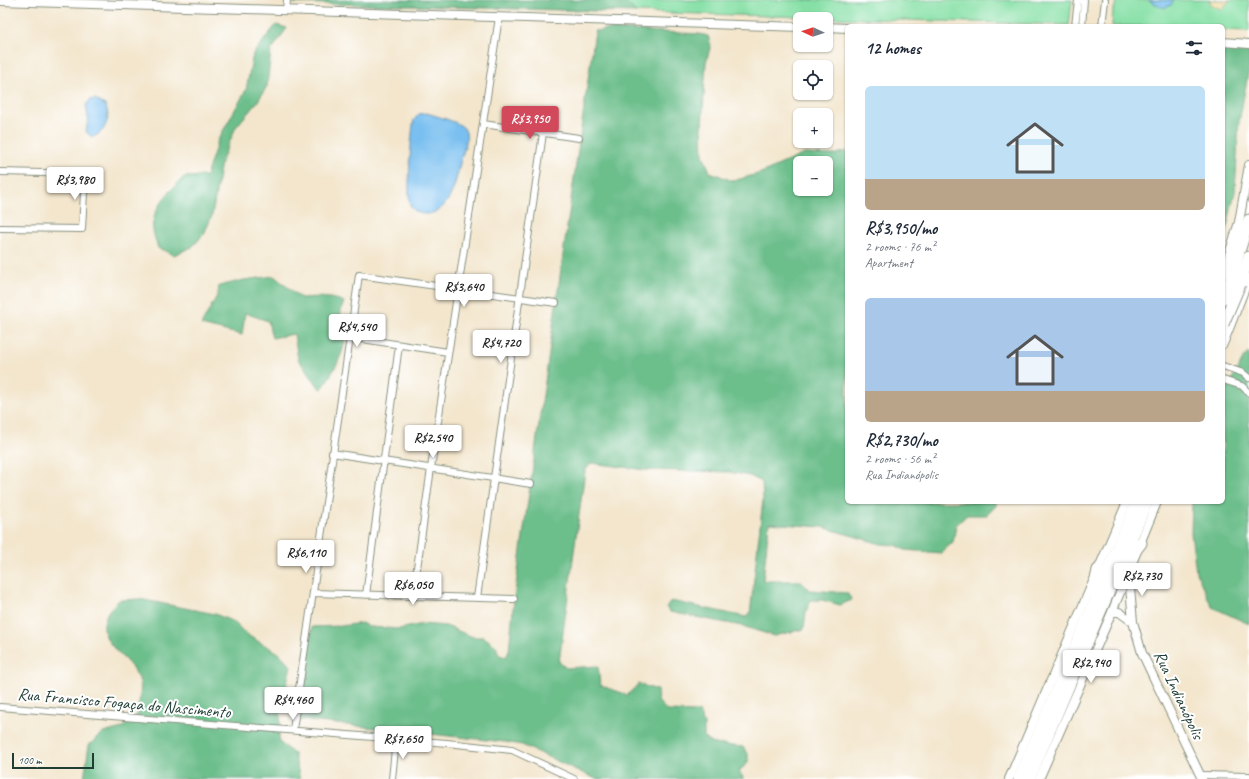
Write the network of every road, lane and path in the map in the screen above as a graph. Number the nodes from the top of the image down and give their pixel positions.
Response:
1 (287, 0) edge
2 (1078, 0) edge
3 (1084, 0) edge
4 (1105, 0) edge
5 (0, 1) edge
6 (286, 10) junction
7 (499, 17) junction
8 (1075, 24) edge
9 (1082, 24) edge
10 (1102, 24) edge
11 (793, 27) edge
12 (833, 28) edge
13 (845, 28) edge
14 (1225, 42) edge
15 (1248, 43) edge
16 (483, 124) junction
17 (543, 132) junction
18 (579, 138) dead end
19 (1249, 165) edge
20 (0, 172) edge
21 (1249, 220) edge
22 (0, 228) edge
23 (1249, 257) edge
24 (1236, 279) edge
25 (458, 289) junction
26 (1225, 290) edge
27 (1225, 295) edge
28 (1242, 297) junction
29 (519, 298) junction
30 (556, 303) dead end
31 (1225, 328) edge
32 (349, 337) junction
33 (399, 344) junction
34 (448, 352) junction
35 (1225, 367) edge
36 (1249, 378) edge
37 (1225, 381) edge
38 (1249, 393) edge
39 (332, 453) junction
40 (384, 461) junction
41 (431, 468) junction
42 (494, 478) junction
43 (531, 484) dead end
44 (1126, 504) edge
45 (1136, 504) edge
46 (1146, 504) edge
47 (1156, 504) edge
48 (1141, 543) joint
49 (1098, 570) junction
50 (1120, 578) junction
51 (313, 594) junction
52 (366, 595) junction
53 (413, 596) junction
54 (476, 598) junction
55 (514, 600) dead end
56 (1090, 611) junction
57 (1112, 612) junction
58 (1133, 622) junction
59 (0, 706) edge
60 (293, 730) junction
61 (396, 739) junction
62 (1249, 776) edge
63 (1201, 777) edge
64 (392, 779) edge
65 (574, 779) edge
66 (1009, 779) edge
67 (1018, 779) edge
68 (1029, 779) edge
69 (1039, 779) edge

1 - 6 street
2 - 8 street
3 - 9 street
4 - 10 street
5 - 6 street
6 - 7 street
7 - 11 street
7 - 16 street
12 - 13 street
14 - 15 street
16 - 17 street
16 - 25 street
17 - 18 street
17 - 29 street
19 - 24 street
20 - 22 street
21 - 24 highway
23 - 24 highway
24 - 27 highway, bridge
24 - 28 street
24 - 31 highway, bridge
25 - 29 street
25 - 32 street
25 - 34 street
26 - 28 street
28 - 31 street
29 - 30 street
29 - 42 street
32 - 33 street
32 - 39 street
33 - 34 street
33 - 40 street
34 - 41 street
35 - 36 street
37 - 38 street
39 - 40 street
39 - 51 street
40 - 41 street
40 - 52 street
41 - 42 street
41 - 53 street
42 - 43 street
42 - 54 street
44 - 49 street
45 - 56 highway
46 - 50 highway
47 - 48 street
48 - 50 highway
49 - 56 highway
49 - 66 street
50 - 57 street
50 - 58 street, Rua Indianópolis
50 - 68 highway
51 - 52 street
51 - 60 street
52 - 53 street
53 - 54 street
54 - 55 street
56 - 67 highway
57 - 58 street
57 - 69 street
58 - 63 street, Rua Indianópolis
59 - 60 street, Rua Francisco Fogaça do Nascimento
60 - 61 street, Rua Francisco Fogaça do Nascimento
61 - 64 street
61 - 65 street, Rua Francisco Fogaça do Nascimento
62 - 63 street

